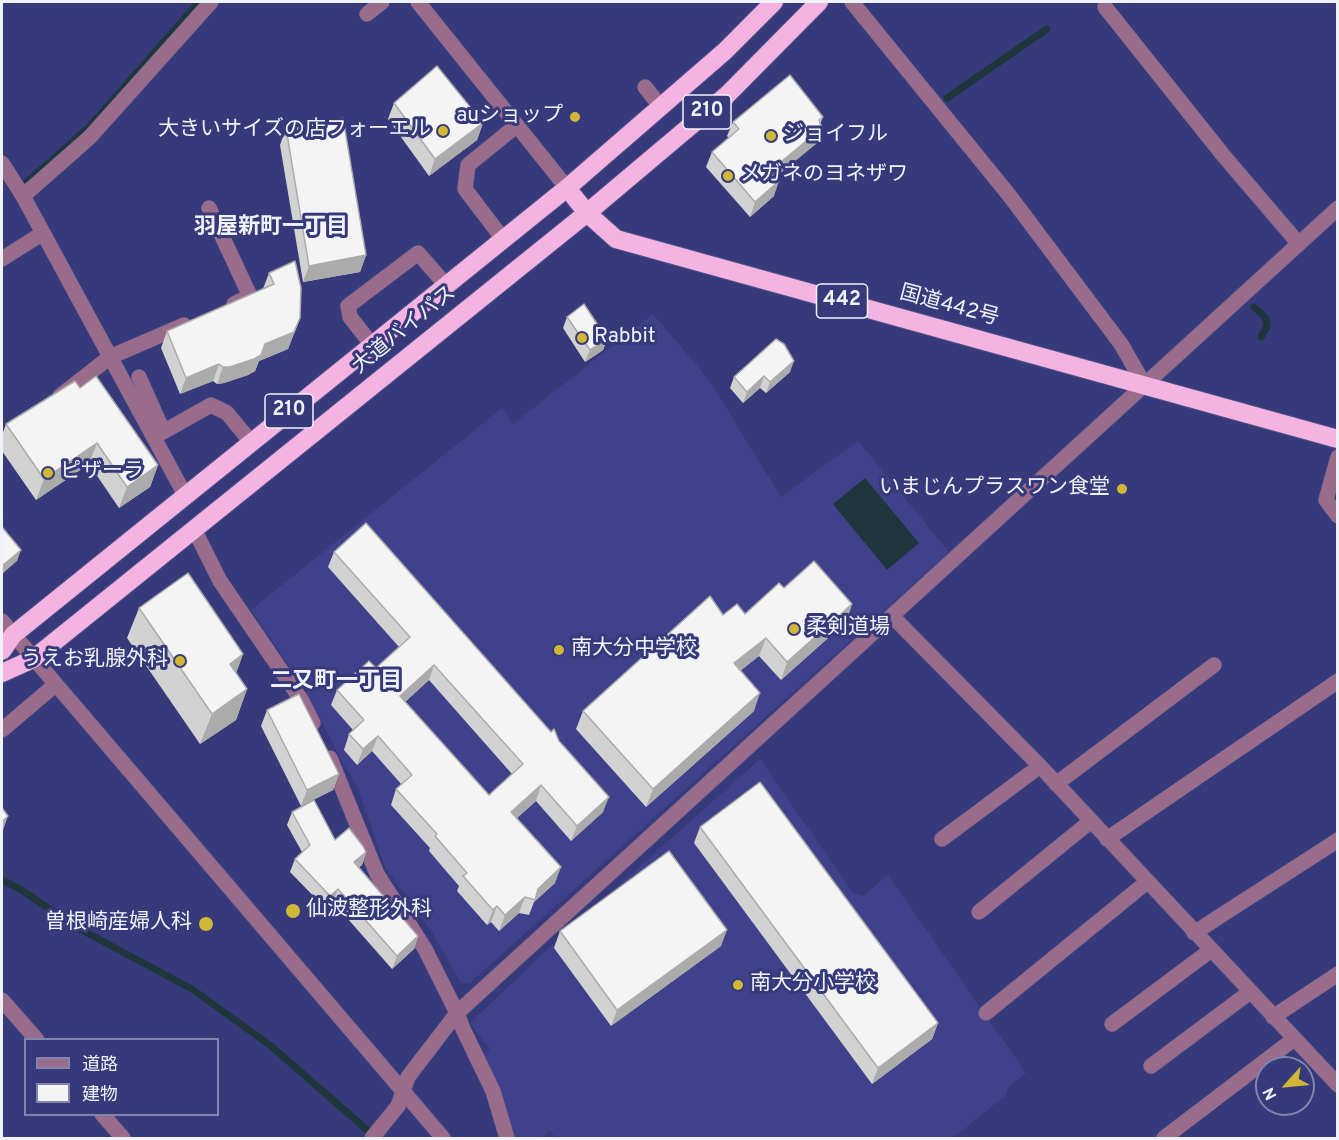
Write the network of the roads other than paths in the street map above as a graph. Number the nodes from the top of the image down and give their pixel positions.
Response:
1 (211, 2) edge
2 (382, 2) edge
3 (418, 2) edge
4 (774, 2) edge
5 (819, 2) edge
6 (852, 2) edge
7 (1105, 7) dead end
8 (368, 14) dead end
9 (645, 87) dead end
10 (661, 106) junction
11 (516, 126) junction
12 (2, 163) edge
13 (567, 188) junction
14 (23, 196) junction
15 (209, 208) dead end
16 (1338, 208) edge
17 (587, 213) junction
18 (43, 233) junction
19 (503, 239) junction
20 (1299, 243) junction
21 (2, 259) edge
22 (446, 285) junction
23 (218, 310) edge
24 (196, 320) edge
25 (372, 345) junction
26 (110, 357) junction
27 (139, 377) dead end
28 (1144, 384) junction
29 (45, 406) edge
30 (158, 434) junction
31 (1338, 439) edge
32 (251, 441) junction
33 (1338, 457) edge
34 (185, 495) junction
35 (1338, 516) edge
36 (194, 529) junction
37 (892, 616) junction
38 (7, 628) edge
39 (2, 651) edge
40 (33, 659) junction
41 (1214, 664) dead end
42 (2, 673) edge
43 (1338, 681) edge
44 (55, 685) junction
45 (2, 730) edge
46 (1040, 766) junction
47 (1056, 784) junction
48 (1091, 821) junction
49 (942, 839) dead end
50 (1107, 839) junction
51 (1338, 840) edge
52 (1147, 882) junction
53 (979, 912) dead end
54 (1194, 933) junction
55 (1210, 950) junction
56 (1338, 974) edge
57 (1250, 992) junction
58 (2, 1000) edge
59 (457, 1013) junction
60 (986, 1013) dead end
61 (1274, 1017) junction
62 (1112, 1024) dead end
63 (35, 1038) edge
64 (1294, 1039) junction
65 (1150, 1066) dead end
66 (1338, 1085) edge
67 (404, 1091) junction
68 (104, 1116) edge
69 (123, 1138) edge
70 (372, 1138) edge
71 (443, 1138) edge
72 (507, 1138) edge
73 (1164, 1138) edge

1 - 14 street
2 - 8 street
3 - 11 street
4 - 10 highway, 大道バイパス / 210
5 - 17 highway, 大道バイパス / 210
6 - 28 street
7 - 20 street
9 - 10 street
10 - 13 highway, 大道バイパス / 210
11 - 13 street
11 - 19 street
12 - 14 street
13 - 17 highway, 国道442号 / 442
13 - 19 highway, 大道バイパス / 210
14 - 18 street
15 - 23 street
16 - 20 street
17 - 28 highway, 国道442号 / 442
17 - 36 highway, 大道バイパス / 210
18 - 21 street
18 - 26 street
19 - 22 highway, 大道バイパス / 210
20 - 28 street
22 - 25 highway, 大道バイパス / 210
22 - 25 street
24 - 26 street
25 - 32 highway, 大道バイパス / 210
26 - 29 street
26 - 30 street
27 - 30 street
28 - 31 highway, 国道442号 / 442
28 - 37 street
30 - 32 street
30 - 34 street
32 - 34 highway, 大道バイパス / 210
33 - 35 street
34 - 38 highway, 大道バイパス / 210
36 - 40 highway, 大道バイパス / 210
36 - 59 street
37 - 46 street
37 - 59 street
38 - 39 highway, 大道バイパス / 210
38 - 40 street
40 - 42 highway, 大道バイパス / 210
40 - 44 street
41 - 47 street
43 - 50 street
44 - 45 street
44 - 67 street
46 - 47 street
46 - 49 street
47 - 48 street
48 - 50 street
48 - 53 street
50 - 52 street
51 - 54 street
52 - 54 street
52 - 60 street
54 - 55 street
55 - 57 street
55 - 62 street
56 - 61 street
57 - 61 street
57 - 65 street
58 - 63 street
59 - 67 street
59 - 72 street
61 - 64 street
64 - 66 street
64 - 73 street
67 - 70 street
67 - 71 street
68 - 69 street

